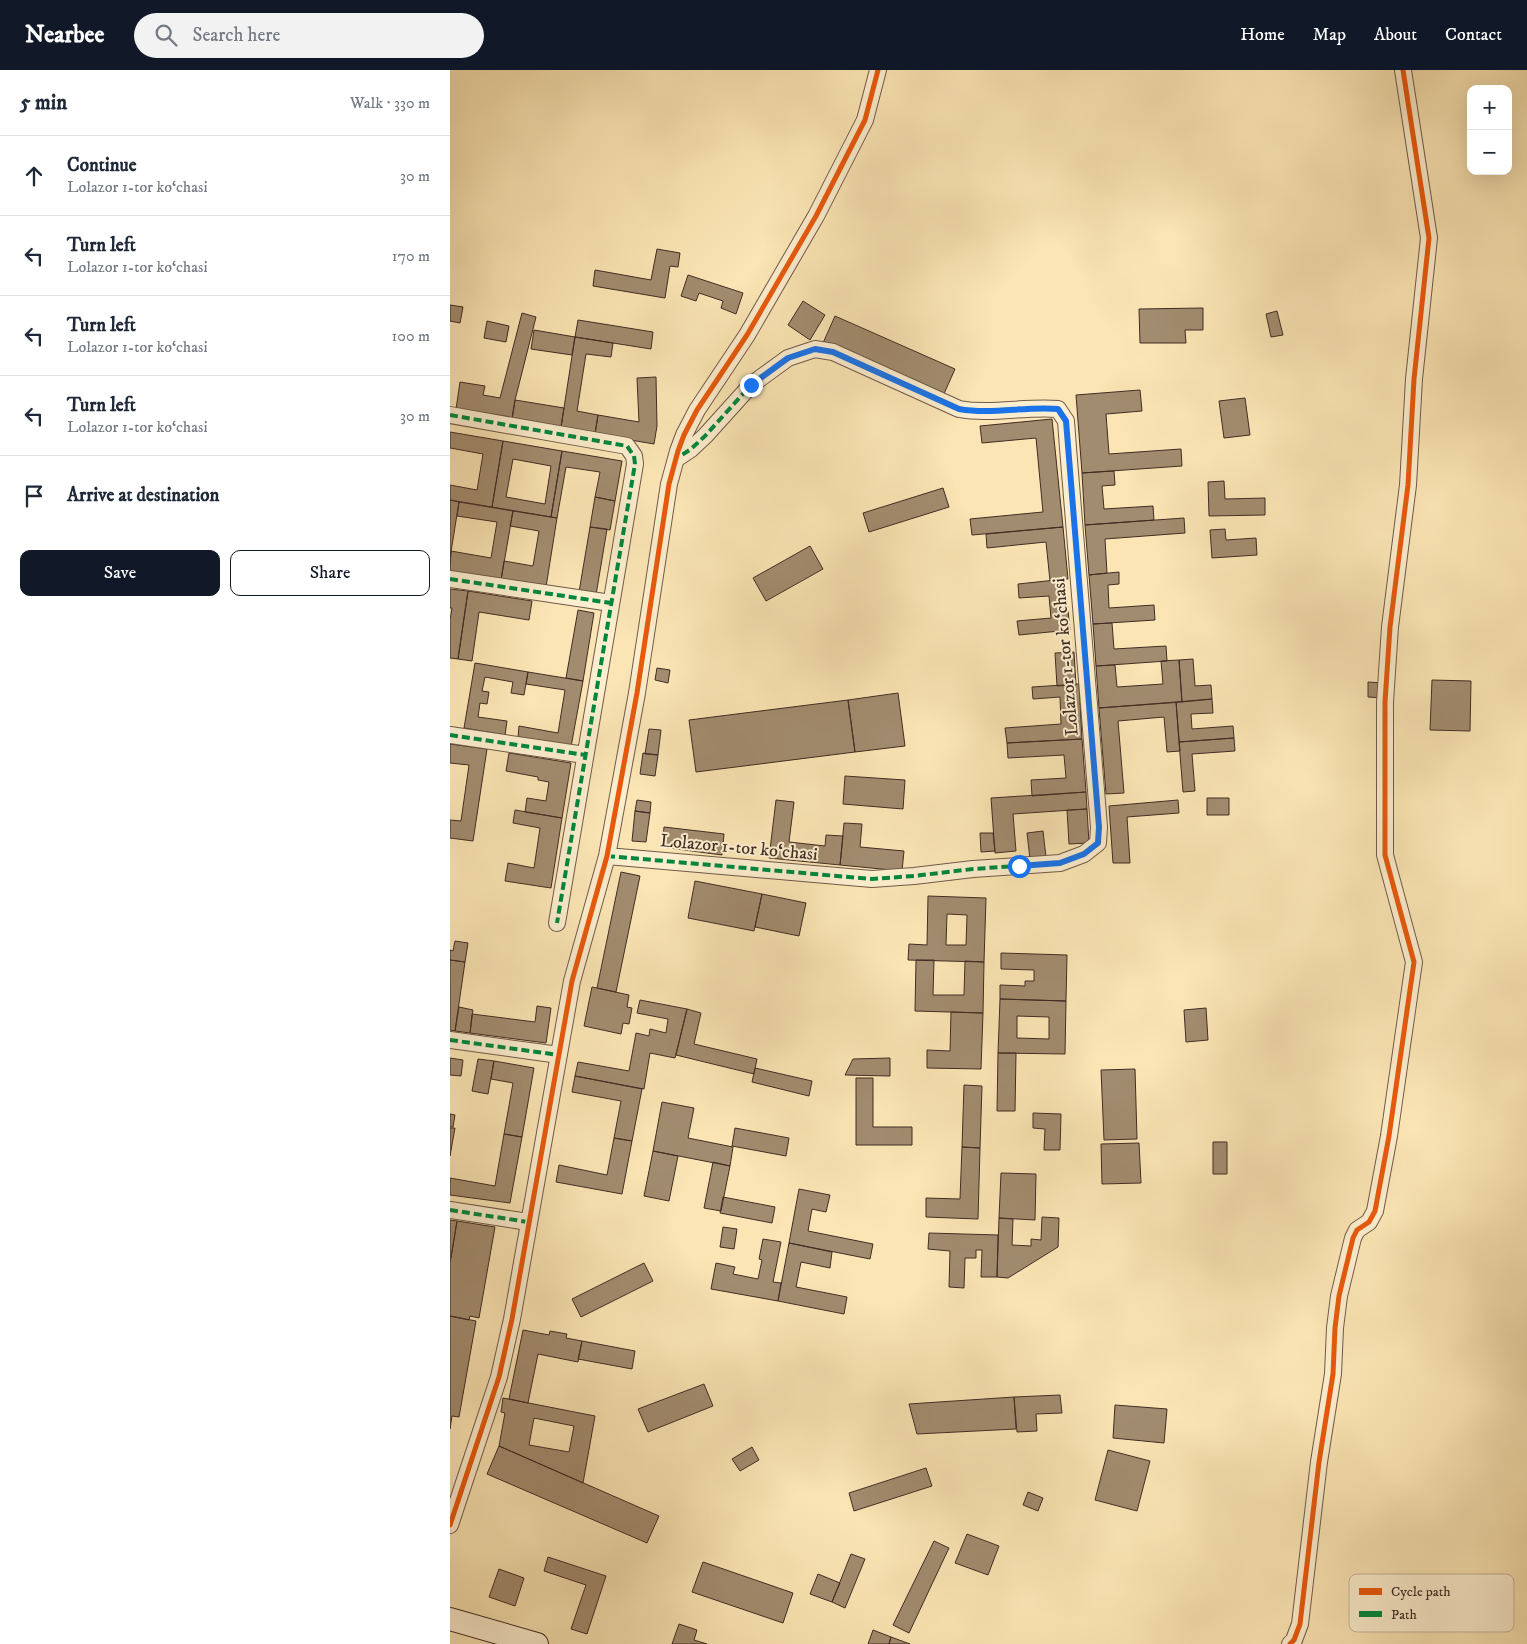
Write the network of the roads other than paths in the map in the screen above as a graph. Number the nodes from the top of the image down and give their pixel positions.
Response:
1 (878, 70) edge
2 (1403, 70) edge
3 (450, 415) edge
4 (676, 460) junction
5 (450, 579) edge
6 (611, 603) junction
7 (450, 734) edge
8 (585, 755) junction
9 (607, 856) junction
10 (557, 924) dead end
11 (450, 1040) edge
12 (559, 1055) junction
13 (450, 1210) edge
14 (528, 1222) junction
15 (450, 1525) edge
16 (450, 1619) edge
17 (537, 1644) edge
18 (1290, 1644) edge

1 - 4 street
2 - 18 street
3 - 6 street
4 - 9 street
4 - 9 street, Lolazor 1-tor ko‘chasi
5 - 6 street
6 - 8 street
7 - 8 street
8 - 10 street
9 - 12 street
11 - 12 street
12 - 14 street
13 - 14 street
14 - 15 street
16 - 17 main road

